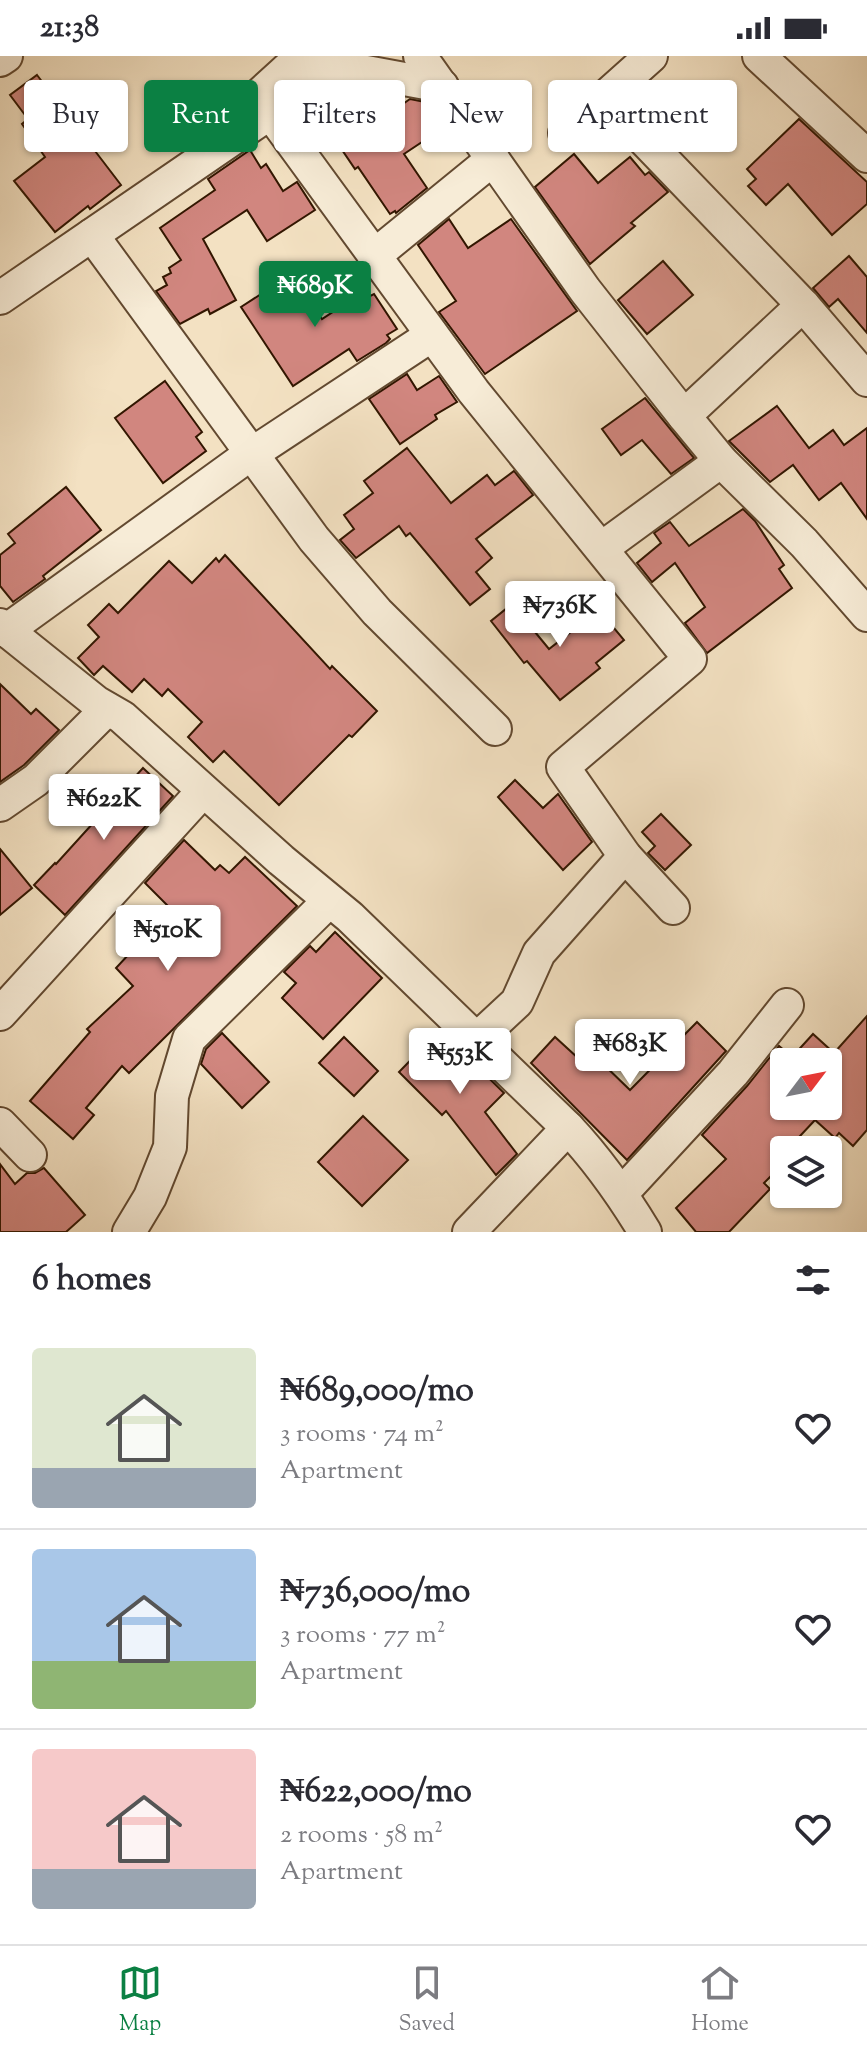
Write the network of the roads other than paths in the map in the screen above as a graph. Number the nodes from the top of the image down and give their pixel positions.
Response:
1 (6, 56) edge
2 (420, 56) edge
3 (651, 56) edge
4 (759, 56) edge
5 (0, 60) edge
6 (295, 63) edge
7 (438, 80) edge
8 (624, 80) edge
9 (421, 82) edge
10 (270, 113) junction
11 (865, 150) edge
12 (488, 152) edge
13 (656, 152) edge
14 (493, 159) junction
15 (92, 235) junction
16 (374, 256) junction
17 (0, 298) edge
18 (803, 305) junction
19 (432, 335) junction
20 (867, 380) edge
21 (684, 416) junction
22 (251, 454) junction
23 (721, 461) junction
24 (602, 548) junction
25 (867, 615) edge
26 (3, 628) edge
27 (107, 709) junction
28 (495, 729) dead end
29 (203, 791) junction
30 (0, 805) edge
31 (625, 856) junction
32 (329, 901) junction
33 (673, 908) dead end
34 (787, 1005) dead end
35 (0, 1014) edge
36 (476, 1040) junction
37 (0, 1124) edge
38 (568, 1128) junction
39 (30, 1155) dead end
40 (622, 1193) junction
41 (129, 1232) edge
42 (469, 1232) edge
43 (645, 1232) edge

1 - 5 street
2 - 7 street
3 - 8 street
4 - 11 street
6 - 9 street
6 - 10 street
10 - 15 street
10 - 16 street
12 - 14 street
13 - 18 street
14 - 16 street
14 - 21 street
15 - 17 street
15 - 22 street
16 - 19 street
18 - 20 street
18 - 21 street
19 - 22 street
19 - 24 street
21 - 23 street
22 - 26 street
22 - 28 street
23 - 24 street
23 - 25 street
24 - 31 street
26 - 27 street
27 - 29 street
27 - 30 street
29 - 32 street
29 - 35 street
31 - 33 street
31 - 36 street
32 - 36 street
32 - 41 street
34 - 40 street
36 - 38 street
37 - 39 street
38 - 40 street
38 - 42 street
40 - 43 street

